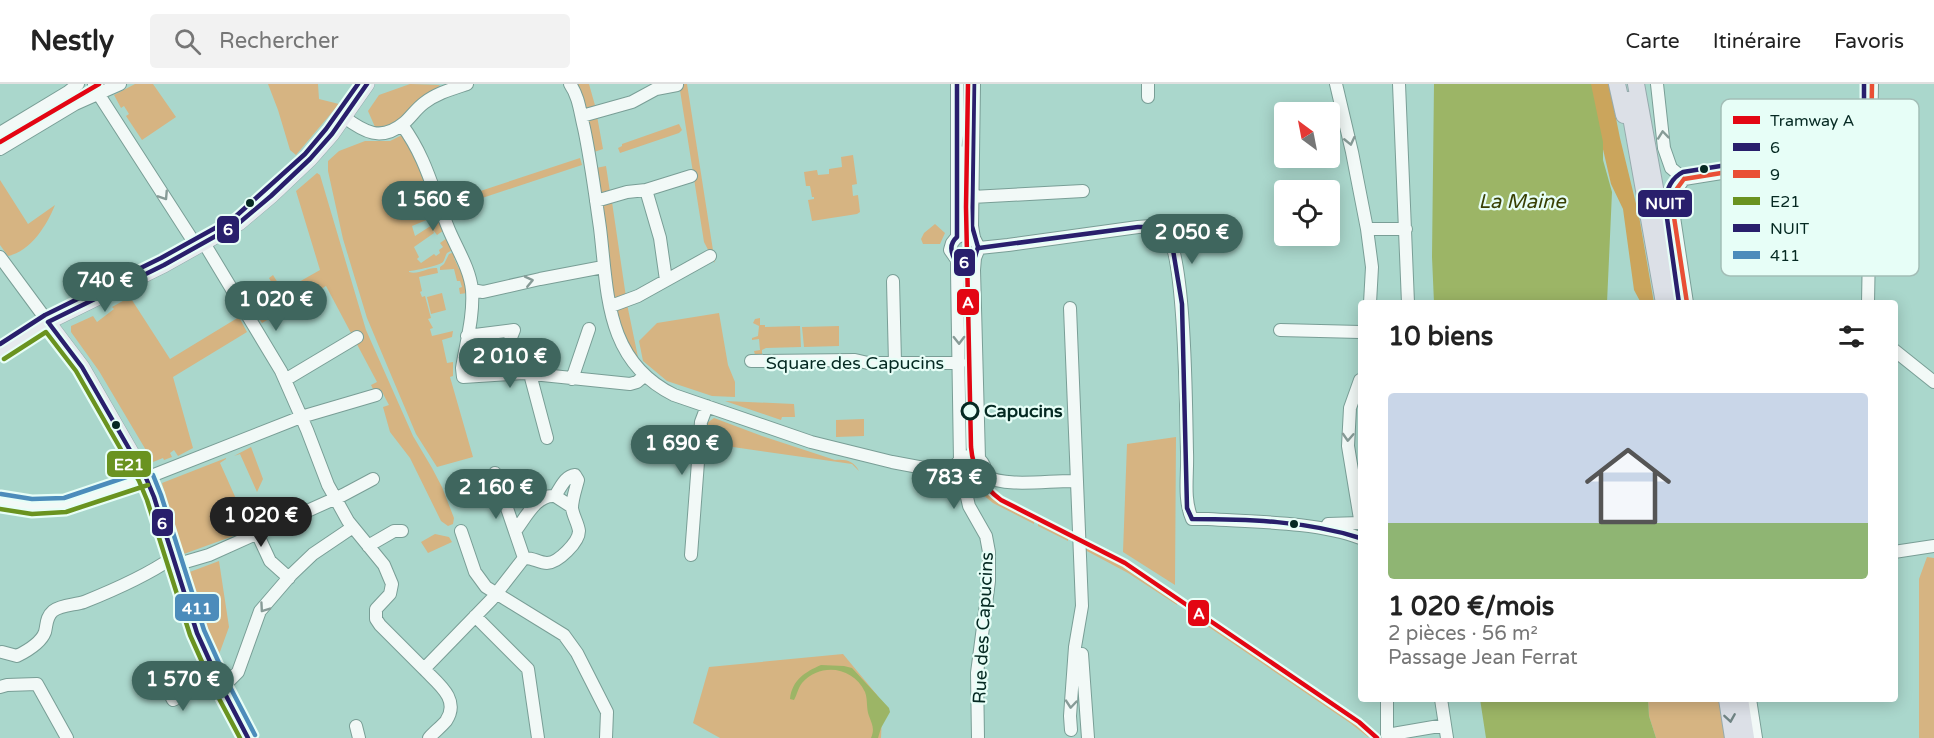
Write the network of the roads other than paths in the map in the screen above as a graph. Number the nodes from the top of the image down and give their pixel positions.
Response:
1 (78, 84) edge
2 (120, 84) edge
3 (367, 84) edge
4 (467, 84) edge
5 (570, 84) edge
6 (957, 84) edge
7 (974, 84) edge
8 (1336, 84) edge
9 (1399, 84) edge
10 (1617, 84) edge
11 (1625, 84) edge
12 (1636, 84) edge
13 (1644, 84) edge
14 (1657, 84) edge
15 (1872, 84) edge
16 (677, 85) edge
17 (96, 89) edge
18 (1872, 99) edge
19 (582, 116) junction
20 (344, 117) junction
21 (402, 125) junction
22 (0, 133) edge
23 (1635, 139) junction
24 (0, 149) edge
25 (1650, 152) junction
26 (1721, 173) edge
27 (692, 176) dead end
28 (1684, 179) junction
29 (646, 190) junction
30 (1083, 191) dead end
31 (972, 197) junction
32 (596, 201) junction
33 (1367, 229) junction
34 (1406, 229) junction
35 (957, 237) junction
36 (200, 245) junction
37 (976, 248) junction
38 (0, 256) edge
39 (710, 256) dead end
40 (957, 260) junction
41 (603, 267) junction
42 (1869, 276) edge
43 (666, 280) junction
44 (893, 281) dead end
45 (472, 290) junction
46 (1370, 300) edge
47 (1408, 300) edge
48 (1663, 300) edge
49 (1675, 300) edge
50 (1687, 300) edge
51 (1868, 300) edge
52 (611, 306) junction
53 (1070, 308) dead end
54 (48, 322) junction
55 (589, 328) dead end
56 (1280, 330) dead end
57 (1358, 332) edge
58 (467, 336) junction
59 (357, 337) dead end
60 (0, 353) edge
61 (1898, 353) edge
62 (751, 361) dead end
63 (895, 363) junction
64 (960, 363) junction
65 (530, 374) junction
66 (496, 375) junction
67 (644, 376) junction
68 (572, 379) junction
69 (285, 380) junction
70 (1934, 381) edge
71 (1358, 386) edge
72 (376, 395) dead end
73 (707, 406) junction
74 (301, 417) junction
75 (547, 438) dead end
76 (979, 459) junction
77 (958, 466) junction
78 (495, 473) dead end
79 (985, 476) junction
80 (146, 478) junction
81 (373, 479) dead end
82 (1077, 481) junction
83 (968, 485) junction
84 (555, 496) junction
85 (335, 497) junction
86 (0, 501) edge
87 (572, 507) junction
88 (1358, 508) edge
89 (1358, 521) edge
90 (353, 527) junction
91 (1311, 527) junction
92 (516, 530) junction
93 (402, 531) dead end
94 (461, 531) dead end
95 (257, 533) junction
96 (1358, 537) edge
97 (368, 546) junction
98 (1934, 546) edge
99 (1898, 551) edge
100 (691, 555) dead end
101 (524, 558) junction
102 (174, 562) junction
103 (289, 578) junction
104 (496, 594) junction
105 (475, 616) junction
106 (1078, 635) junction
107 (1, 651) edge
108 (424, 669) junction
109 (164, 683) dead end
110 (220, 683) junction
111 (0, 687) edge
112 (1387, 702) edge
113 (1441, 702) edge
114 (1727, 702) edge
115 (1740, 702) edge
116 (1750, 702) edge
117 (1446, 732) edge
118 (1087, 733) edge
119 (1071, 734) edge
120 (67, 738) edge
121 (248, 738) edge
122 (429, 738) edge
123 (538, 738) edge
124 (606, 738) edge
125 (978, 738) edge
126 (1733, 738) edge
127 (1746, 738) edge
128 (1756, 738) edge

1 - 22 street
2 - 17 street
3 - 20 main road
4 - 21 street
5 - 19 street
6 - 35 street
7 - 31 street
8 -> 33 street
9 - 34 street
10 - 23 highway
11 - 23 highway
12 - 25 highway
13 - 25 highway
28 -> 14 street
15 - 18 street
16 - 19 street
17 - 24 street
17 -> 36 street
19 - 32 street
20 - 21 street
20 - 36 main road
21 - 45 street
23 - 48 highway
25 - 49 highway
26 - 28 street
27 - 29 street
28 - 50 street
29 - 32 street
29 - 43 street
30 - 31 street
31 - 37 street
32 - 41 street
33 - 34 street
33 - 46 street
34 - 47 street
35 - 37 street
35 - 40 street
36 - 54 main road
36 - 69 street
37 - 40 street
37 - 76 street
37 - 91 street
38 - 54 street
39 - 43 street
40 -> 64 street
45 -> 41 street
41 - 52 street
42 - 51 street
43 - 52 street
44 - 63 street
45 - 58 street
52 - 67 street
53 - 82 street
54 - 60 main road
54 - 80 main road
55 - 68 street
56 - 57 street
58 - 66 street
58 - 66 street
59 - 69 street
61 - 70 street
62 - 63 street, Square des Capucins
63 - 64 street, Square des Capucins
64 - 77 street
65 - 66 street
65 - 68 street
65 - 75 street
67 - 68 street
67 - 73 street
69 - 74 street
71 -> 88 street
72 - 74 street
73 - 77 street
73 - 100 street
74 - 80 street
74 - 85 street
76 - 77 street
76 - 79 street
77 - 83 street
78 - 92 street
79 - 82 street
79 - 83 street
80 - 86 street
80 - 102 main road
81 - 85 street
82 - 106 street
83 - 125 street, Rue des Capucins
84 - 87 street
84 - 87 street
84 - 92 street
85 - 90 street
85 - 95 street
87 - 101 street
89 - 91 street
90 - 97 street
90 - 103 street
91 - 96 street
92 - 101 street
93 - 97 street
94 - 104 street
95 - 102 street
95 - 103 street
97 - 108 street
98 - 99 street
101 - 104 street
102 - 107 street
102 - 110 main road
103 -> 110 street
104 - 105 street
104 - 124 street
105 - 108 street
105 - 123 street
106 - 118 street
106 -> 119 street
108 - 122 street
109 - 110 street
110 - 121 main road
111 - 120 street
112 - 117 street
113 - 117 street
114 -> 126 highway
115 - 127 highway
116 - 128 street
118 - 119 street

